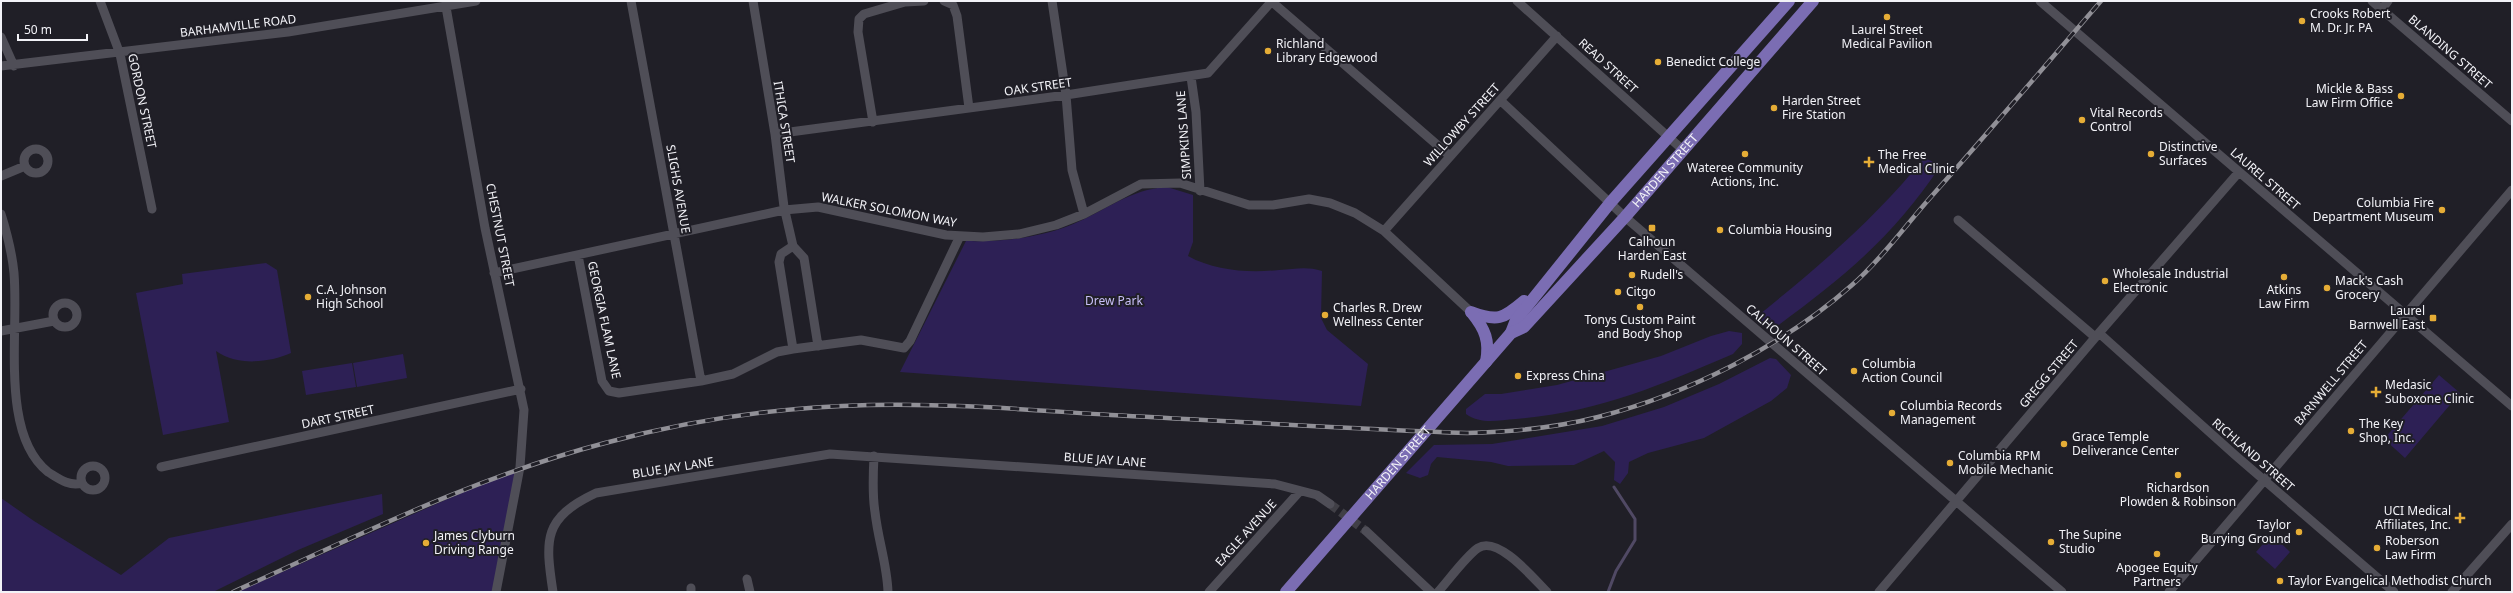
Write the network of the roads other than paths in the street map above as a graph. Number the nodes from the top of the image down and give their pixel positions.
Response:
1 (100, 1) edge
2 (631, 1) edge
3 (753, 1) edge
4 (905, 1) edge
5 (924, 1) edge
6 (944, 1) edge
7 (1052, 1) edge
8 (1272, 1) edge
9 (1517, 1) edge
10 (1789, 1) edge
11 (1813, 1) edge
12 (2040, 1) edge
13 (2372, 1) edge
14 (2388, 1) edge
15 (471, 2) edge
16 (446, 7) junction
17 (2382, 9) junction
18 (1557, 36) junction
19 (1, 37) edge
20 (120, 54) junction
21 (1, 66) edge
22 (14, 66) junction
23 (1191, 77) junction
24 (1066, 95) junction
25 (1500, 100) junction
26 (969, 108) junction
27 (2512, 121) edge
28 (873, 122) junction
29 (775, 134) junction
30 (1668, 136) junction
31 (1683, 150) junction
32 (1450, 156) junction
33 (25, 166) dead end
34 (2239, 172) junction
35 (1, 176) edge
36 (2512, 190) edge
37 (1200, 191) junction
38 (1610, 203) junction
39 (152, 209) dead end
40 (784, 210) junction
41 (1, 214) edge
42 (1084, 214) junction
43 (1625, 217) junction
44 (1958, 220) dead end
45 (1384, 231) junction
46 (674, 235) junction
47 (960, 236) junction
48 (793, 246) junction
49 (578, 255) junction
50 (494, 273) junction
51 (1543, 285) junction
52 (1471, 312) junction
53 (2405, 314) junction
54 (54, 321) dead end
55 (13, 328) junction
56 (1, 331) edge
57 (1511, 333) junction
58 (2097, 335) junction
59 (818, 346) junction
60 (792, 349) junction
61 (1486, 362) junction
62 (701, 382) junction
63 (520, 389) junction
64 (2512, 406) edge
65 (874, 456) junction
66 (161, 468) dead end
67 (2264, 480) junction
68 (82, 483) dead end
69 (1300, 491) junction
70 (1957, 502) junction
71 (1330, 504) tunnel mouth
72 (2512, 524) edge
73 (1366, 531) tunnel mouth
74 (747, 579) dead end
75 (496, 592) edge
76 (553, 592) edge
77 (750, 592) edge
78 (888, 592) edge
79 (1209, 592) edge
80 (1286, 592) edge
81 (1430, 592) edge
82 (1438, 592) edge
83 (1546, 592) edge
84 (1879, 592) edge
85 (2062, 592) edge
86 (2169, 592) edge
87 (2394, 592) edge
88 (2452, 592) edge

1 - 20 street, GORDON STREET
2 - 46 street, SLIGHS AVENUE
3 - 29 street, ITHICA STREET
4 - 5 street
4 - 28 street
6 - 26 street
7 - 24 street
8 - 23 street, OAK STREET
8 - 32 street
9 - 18 street, READ STREET
10 - 30 main road, HARDEN STREET
11 - 31 main road, HARDEN STREET
12 - 34 street, LAUREL STREET
13 - 17 street, BLANDING STREET
14 - 17 street
15 - 16 street, BARHAMVILLE ROAD
16 - 20 street, BARHAMVILLE ROAD
16 - 50 street, CHESTNUT STREET
17 - 27 street, BLANDING STREET
18 - 25 street, WILLOWBY STREET
18 - 30 street, READ STREET
19 - 22 street
20 - 22 street, BARHAMVILLE ROAD
20 - 39 street, GORDON STREET
21 - 22 street, BARHAMVILLE ROAD
23 - 24 street, OAK STREET
23 - 37 street, SIMPKINS LANE
24 - 26 street, OAK STREET
24 - 42 street
25 - 32 street, WILLOWBY STREET
25 - 38 street, CALHOUN STREET
26 - 28 street, OAK STREET
28 - 29 street, OAK STREET
29 - 40 street, ITHICA STREET
30 - 31 street, READ STREET
30 - 38 main road, HARDEN STREET
31 - 43 main road, HARDEN STREET
32 - 45 street, WILLOWBY STREET
33 - 35 street
34 - 53 street, LAUREL STREET
34 - 58 street, GREGG STREET
36 - 53 street, BARNWELL STREET
37 - 42 street, WALKER SOLOMON WAY
37 - 45 street, WALKER SOLOMON WAY
38 - 43 street, CALHOUN STREET
38 - 51 main road, HARDEN STREET
40 - 46 street, WALKER SOLOMON WAY
40 - 47 street, WALKER SOLOMON WAY
40 - 48 street, ITHICA STREET
41 - 55 street
42 - 47 street, WALKER SOLOMON WAY
43 - 57 main road, HARDEN STREET
43 - 70 street, CALHOUN STREET
44 - 58 street, RICHLAND STREET
45 - 52 street, WALKER SOLOMON WAY
46 - 49 street, WALKER SOLOMON WAY
46 - 62 street, SLIGHS AVENUE
47 - 59 street, GEORGIA FLAM LANE
48 - 59 street, ITHICA STREET
48 - 60 street
49 - 50 street, WALKER SOLOMON WAY
49 - 62 street, GEORGIA FLAM LANE
50 - 63 street, CHESTNUT STREET
51 - 52 main road
51 - 57 main road, HARDEN STREET
52 - 61 main road
53 - 64 street, LAUREL STREET
53 - 67 street, BARNWELL STREET
54 - 55 street
55 - 56 street
55 - 68 street
57 - 61 main road, HARDEN STREET
58 - 67 street, RICHLAND STREET
58 - 70 street, GREGG STREET
59 - 60 street, GEORGIA FLAM LANE
60 - 62 street, GEORGIA FLAM LANE
61 - 80 main road, HARDEN STREET
63 - 66 street, DART STREET
63 - 75 street, CHESTNUT STREET
65 - 69 street, BLUE JAY LANE
65 - 76 street, BLUE JAY LANE
65 - 78 street
67 - 86 street, BARNWELL STREET
67 - 87 street, RICHLAND STREET
69 - 71 street, BLUE JAY LANE
69 - 79 street, EAGLE AVENUE
70 - 84 street, GREGG STREET
70 - 85 street, CALHOUN STREET
72 - 88 street
73 - 81 street
74 - 77 street
82 - 83 street

